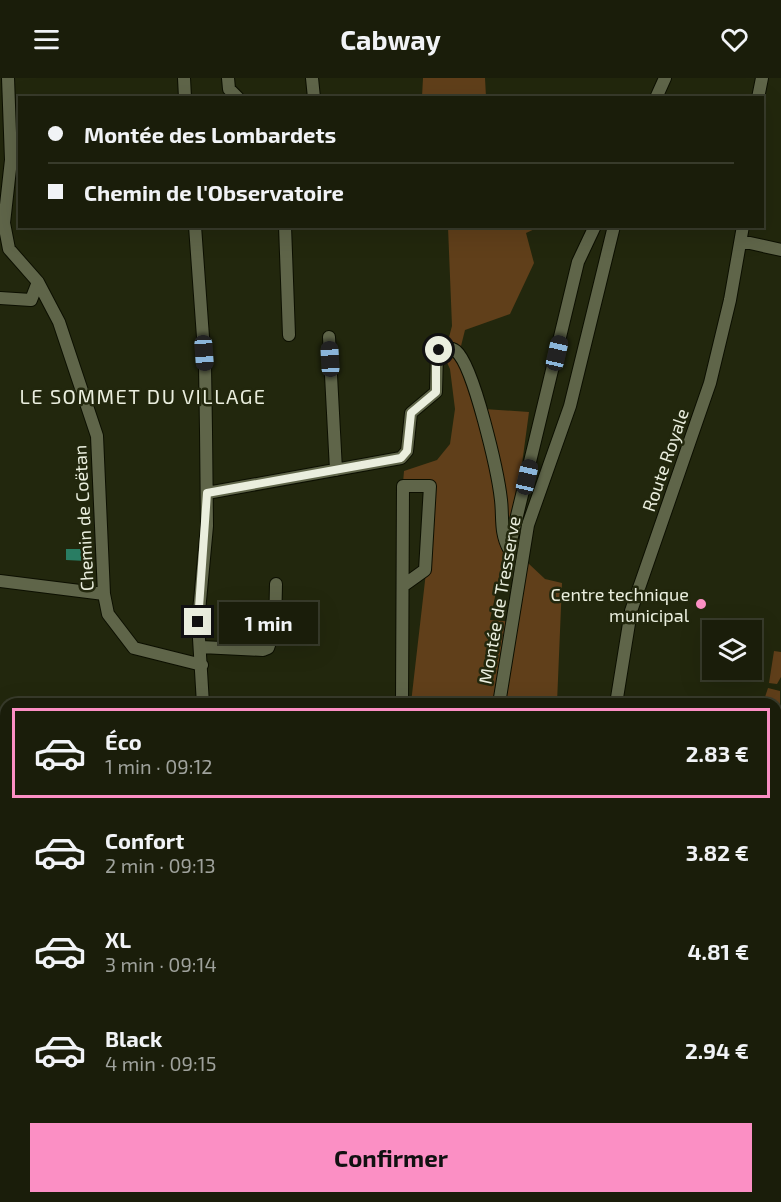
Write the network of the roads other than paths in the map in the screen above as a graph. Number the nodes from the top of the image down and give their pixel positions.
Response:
1 (8, 78) edge
2 (184, 78) edge
3 (228, 78) edge
4 (312, 78) edge
5 (665, 78) edge
6 (762, 78) edge
7 (186, 96) edge
8 (236, 96) edge
9 (314, 96) edge
10 (657, 96) edge
11 (758, 96) edge
12 (15, 133) edge
13 (2, 224) edge
14 (195, 228) edge
15 (285, 228) edge
16 (594, 228) edge
17 (614, 228) edge
18 (743, 228) edge
19 (741, 241) junction
20 (781, 250) edge
21 (38, 282) junction
22 (0, 298) edge
23 (289, 335) dead end
24 (329, 337) dead end
25 (336, 470) junction
26 (543, 483) junction
27 (207, 493) junction
28 (509, 549) junction
29 (0, 581) edge
30 (276, 584) dead end
31 (404, 585) junction
32 (104, 594) junction
33 (201, 647) junction
34 (202, 665) junction
35 (203, 698) edge
36 (402, 698) edge
37 (500, 698) edge
38 (617, 698) edge

1 - 12 street, Chemin de Coëtan
2 - 7 street
3 - 8 street
4 - 9 street
5 - 10 street
6 - 11 street
12 - 13 street, Chemin de Coëtan
13 - 21 street, Chemin de Coëtan
14 - 27 street
15 - 23 street
16 - 28 street
17 - 26 street, Montée de Tresserve
18 - 19 street, Route Royale
19 - 20 street
19 - 38 street, Route Royale
21 - 22 street
21 - 32 street, Chemin de Coëtan
24 - 25 street
25 - 27 street
25 - 28 street
26 - 28 street
26 - 37 street, Montée de Tresserve
27 - 33 street
29 - 32 street
30 - 33 street
31 - 31 street
31 - 36 street
32 - 34 street, Chemin de Coëtan
33 - 34 street
34 - 35 street

